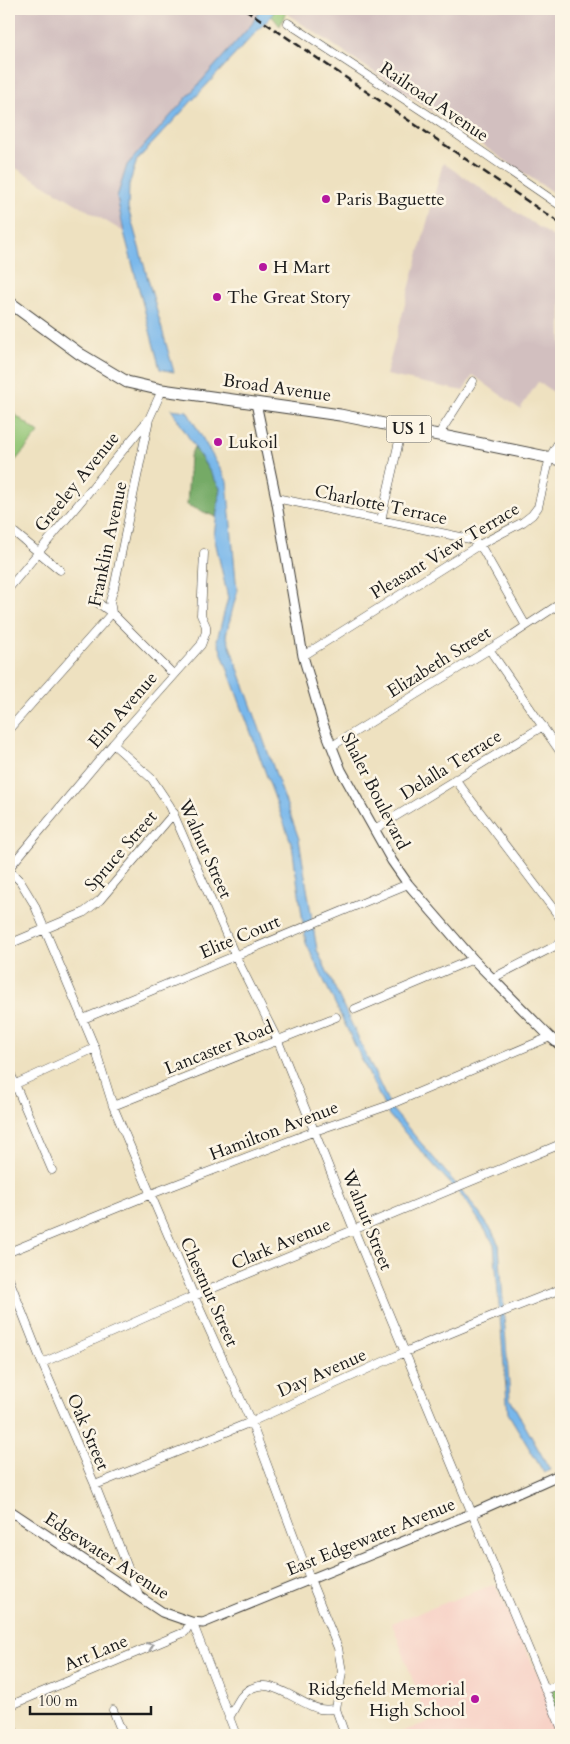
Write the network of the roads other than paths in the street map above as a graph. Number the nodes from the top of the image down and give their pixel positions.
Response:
1 (288, 23) dead end
2 (561, 206) edge
3 (9, 302) edge
4 (474, 381) dead end
5 (162, 390) junction
6 (256, 403) junction
7 (149, 418) junction
8 (402, 428) junction
9 (439, 434) junction
10 (561, 438) edge
11 (556, 458) edge
12 (276, 498) junction
13 (381, 520) junction
14 (9, 528) edge
15 (479, 545) junction
16 (39, 553) junction
17 (204, 553) dead end
18 (60, 570) dead end
19 (9, 588) edge
20 (94, 600) dead end
21 (561, 603) edge
22 (112, 613) junction
23 (526, 626) junction
24 (489, 649) junction
25 (303, 656) junction
26 (174, 675) junction
27 (543, 726) junction
28 (9, 729) edge
29 (113, 744) junction
30 (332, 746) junction
31 (561, 753) edge
32 (455, 778) junction
33 (174, 813) junction
34 (375, 829) junction
35 (9, 869) edge
36 (408, 884) junction
37 (561, 918) edge
38 (45, 929) junction
39 (561, 943) edge
40 (9, 944) edge
41 (235, 955) junction
42 (473, 959) junction
43 (493, 978) junction
44 (355, 1009) dead end
45 (336, 1017) dead end
46 (83, 1019) junction
47 (550, 1037) junction
48 (278, 1041) junction
49 (561, 1046) edge
50 (94, 1048) junction
51 (9, 1070) edge
52 (12, 1086) edge
53 (113, 1106) junction
54 (314, 1131) junction
55 (561, 1144) edge
56 (52, 1170) dead end
57 (150, 1194) junction
58 (354, 1230) junction
59 (9, 1252) edge
60 (9, 1279) edge
61 (561, 1289) edge
62 (194, 1296) junction
63 (12, 1300) edge
64 (405, 1352) junction
65 (42, 1363) junction
66 (251, 1422) junction
67 (561, 1474) edge
68 (95, 1485) junction
69 (9, 1510) edge
70 (473, 1513) junction
71 (310, 1580) junction
72 (140, 1598) junction
73 (191, 1622) junction
74 (561, 1684) edge
75 (545, 1690) junction
76 (9, 1706) edge
77 (336, 1709) junction
78 (113, 1710) dead end
79 (229, 1718) junction
80 (9, 1719) edge
81 (561, 1727) edge
82 (16, 1735) edge
83 (124, 1735) edge
84 (236, 1735) edge
85 (345, 1735) edge

1 - 2 street, Railroad Avenue
3 - 5 main road, Broad Avenue / US 1
4 - 9 street
5 - 6 main road, Broad Avenue / US 1
5 - 7 street, Franklin Avenue
6 - 8 main road, Broad Avenue / US 1
6 - 12 street, Shaler Boulevard
7 - 16 street, Greeley Avenue
7 - 22 street, Franklin Avenue
8 - 9 main road, Broad Avenue / US 1
8 - 13 street
9 - 11 main road, Broad Avenue / US 1
10 - 11 street, Pleasant View Terrace
11 - 15 street, Pleasant View Terrace
12 - 13 street, Charlotte Terrace
12 - 25 street, Shaler Boulevard
13 - 15 street, Charlotte Terrace
14 - 16 street
15 - 23 street
15 - 25 street, Pleasant View Terrace
16 - 18 street
16 - 19 street, Greeley Avenue
17 - 26 street, Elm Avenue
20 - 22 street
21 - 23 street, Elizabeth Street
22 - 26 street
22 - 28 street, Franklin Avenue
23 - 24 street, Elizabeth Street
24 - 27 street
24 - 30 street, Elizabeth Street
25 - 30 street, Shaler Boulevard
26 - 29 street, Elm Avenue
27 - 31 street
27 - 32 street, Delalla Terrace
29 - 33 street, Walnut Street
29 - 35 street, Elm Avenue
30 - 34 street, Shaler Boulevard
32 - 34 street, Delalla Terrace
32 - 37 street
33 - 38 street, Spruce Street
33 - 41 street, Walnut Street
34 - 36 street, Shaler Boulevard
35 - 38 street, Chestnut Street
36 - 41 street, Elite Court
36 - 42 street, Shaler Boulevard
38 - 40 street, Spruce Street
38 - 46 street, Chestnut Street
39 - 43 street
41 - 46 street, Elite Court
41 - 48 street, Walnut Street
42 - 43 street, Shaler Boulevard
42 - 44 street
43 - 47 street, Shaler Boulevard
45 - 48 street, Lancaster Road
46 - 50 street, Chestnut Street
47 - 49 street, Shaler Boulevard
47 - 54 street, Hamilton Avenue
48 - 53 street, Lancaster Road
48 - 54 street, Walnut Street
50 - 52 street
50 - 53 street, Chestnut Street
51 - 52 street
52 - 56 street
53 - 57 street, Chestnut Street
54 - 57 street, Hamilton Avenue
54 - 58 street, Walnut Street
55 - 58 street, Clark Avenue
57 - 59 street, Hamilton Avenue
57 - 62 street, Chestnut Street
58 - 62 street, Clark Avenue
58 - 64 street, Walnut Street
60 - 63 street, Oak Street
61 - 64 street, Day Avenue
62 - 65 street, Clark Avenue
62 - 66 street, Chestnut Street
63 - 65 street, Oak Street
64 - 66 street, Day Avenue
64 - 70 street, Walnut Street
65 - 68 street, Oak Street
66 - 68 street, Day Avenue
66 - 71 street, Chestnut Street
67 - 70 street, East Edgewater Avenue
68 - 72 street, Oak Street
69 - 72 street, Edgewater Avenue
70 - 71 street, East Edgewater Avenue
70 - 75 street, Walnut Street
71 - 73 street, East Edgewater Avenue
71 - 77 street, Chestnut Street
72 - 73 street, Edgewater Avenue
76 -> 73 street, Art Lane
73 - 79 street
74 - 75 street
75 - 81 street, Walnut Street
77 - 79 street
77 - 85 street
78 - 83 street
79 - 84 street
80 - 82 street

